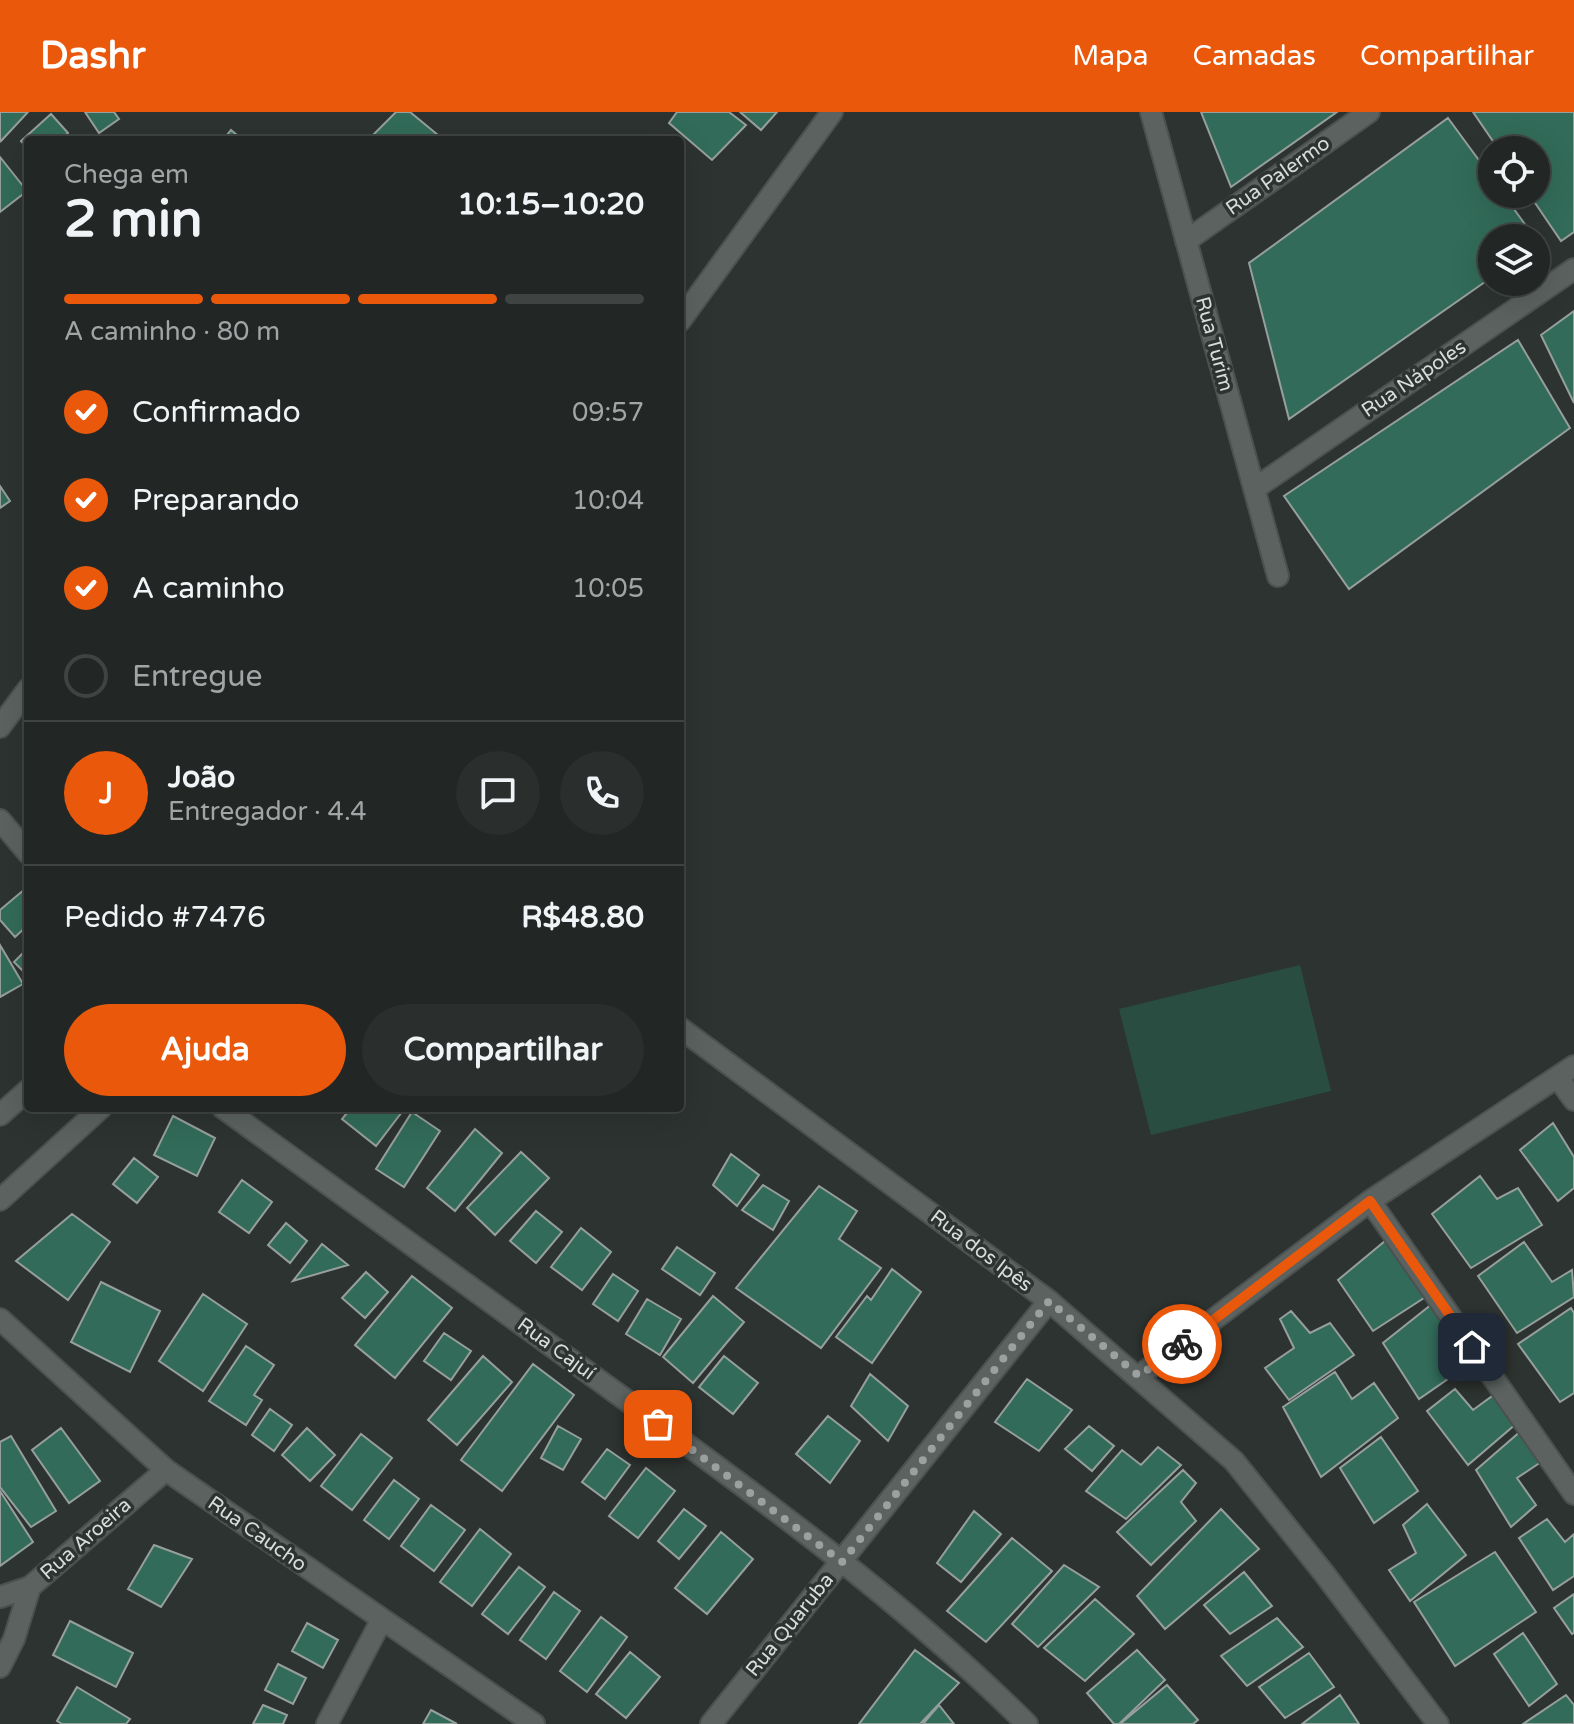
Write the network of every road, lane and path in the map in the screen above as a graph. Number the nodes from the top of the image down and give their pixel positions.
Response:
1 (832, 112) edge
2 (1151, 112) edge
3 (1369, 112) edge
4 (1186, 241) junction
5 (1574, 269) edge
6 (684, 316) edge
7 (1254, 489) junction
8 (1278, 576) dead end
9 (24, 694) edge
10 (0, 727) edge
11 (0, 820) edge
12 (24, 848) edge
13 (684, 1031) edge
14 (1566, 1072) edge
15 (24, 1094) edge
16 (1574, 1100) edge
17 (97, 1112) edge
18 (229, 1112) edge
19 (0, 1115) edge
20 (0, 1200) edge
21 (1370, 1201) junction
22 (1049, 1301) junction
23 (0, 1319) edge
24 (1139, 1376) junction
25 (166, 1470) junction
26 (1574, 1494) edge
27 (842, 1562) junction
28 (30, 1587) junction
29 (0, 1597) edge
30 (381, 1621) junction
31 (0, 1667) edge
32 (327, 1724) edge
33 (534, 1724) edge
34 (711, 1724) edge
35 (1027, 1724) edge
36 (1438, 1724) edge

1 - 6 street
2 - 4 street, Rua Turim
3 - 4 street, Rua Palermo
4 - 7 street, Rua Turim
5 - 7 street, Rua Nápoles
7 - 8 street, Rua Turim
9 - 10 street
11 - 12 street
13 - 22 street, Rua dos Ipês
14 - 16 street
14 - 21 street
15 - 19 street
17 - 20 street
18 - 27 street, Rua Cajuí
21 - 24 street
21 - 26 street
22 - 24 street, Rua dos Ipês
22 - 27 street, Rua Quaruba
23 - 25 street, Rua Caucho
24 - 36 street, Rua dos Ipês
25 - 28 street, Rua Aroeira
25 - 30 street, Rua Caucho
27 - 34 street, Rua Quaruba
27 - 35 street, Rua Cajuí
28 - 29 street, Rua Aroeira
28 - 31 street
30 - 32 street
30 - 33 street, Rua Caucho

